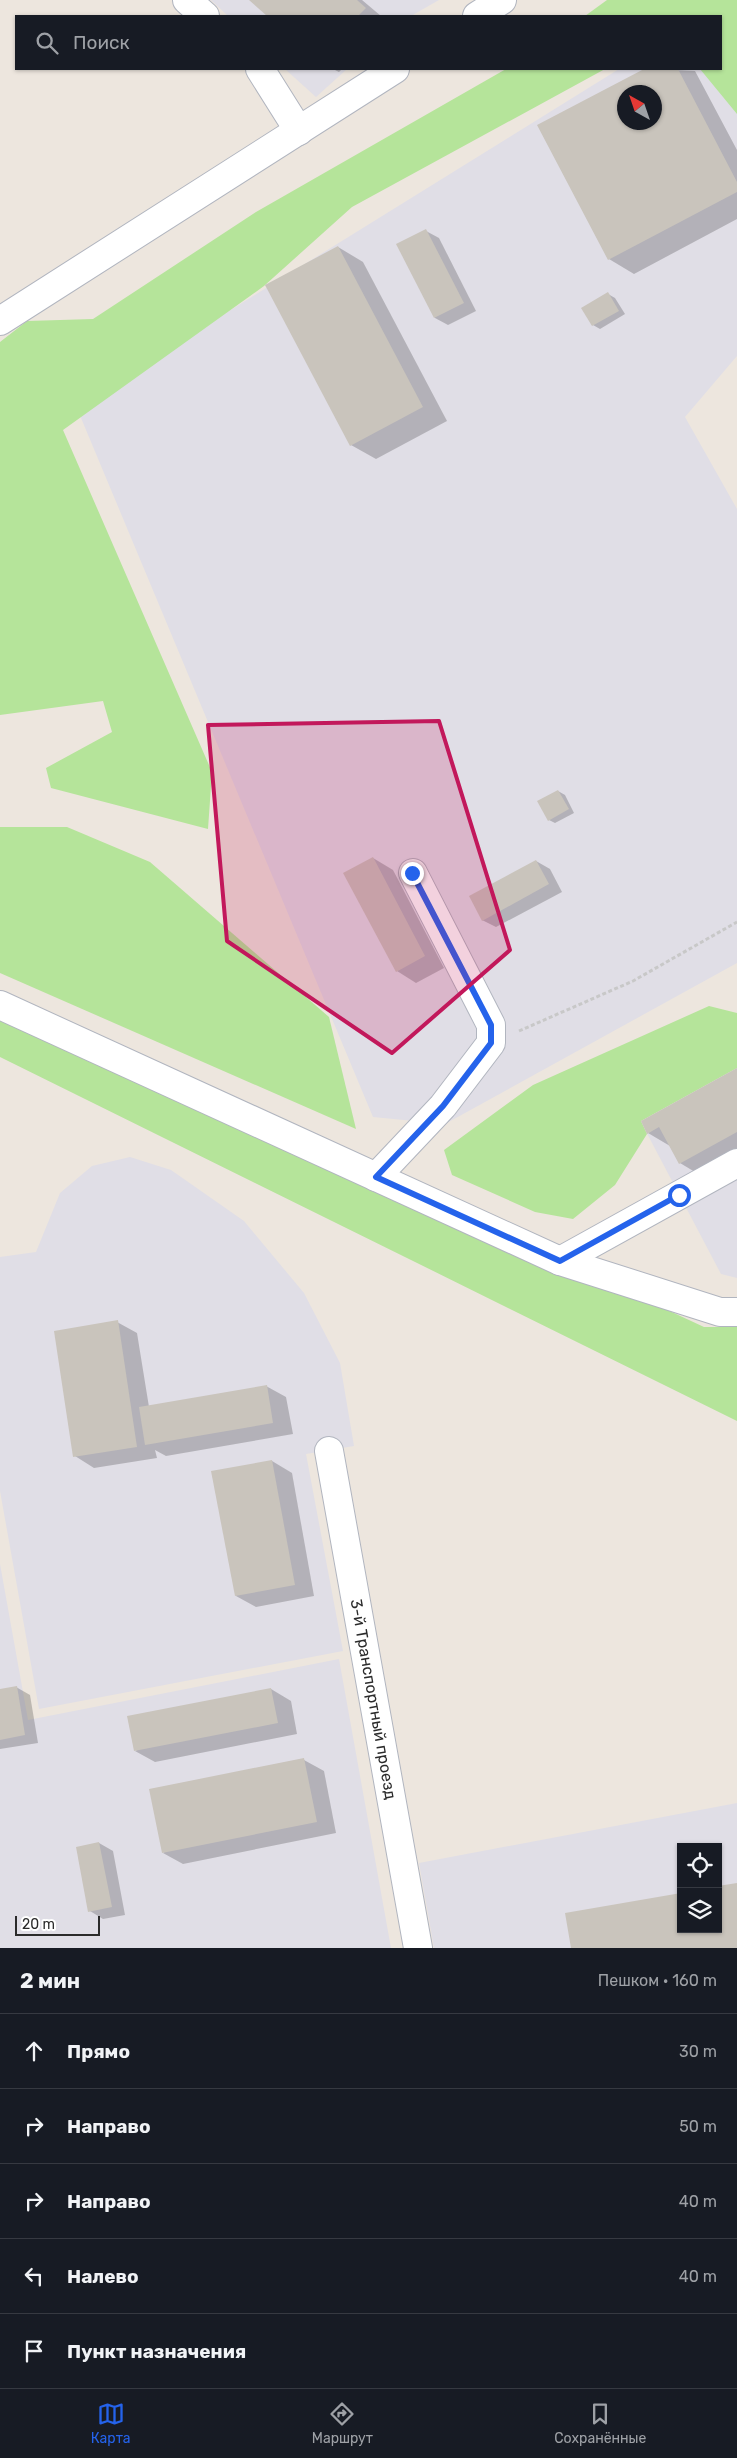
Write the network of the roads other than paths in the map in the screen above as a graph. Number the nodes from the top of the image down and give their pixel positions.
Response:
1 (186, 0) edge
2 (502, 0) edge
3 (204, 15) edge
4 (479, 15) edge
5 (261, 70) edge
6 (393, 70) edge
7 (299, 131) junction
8 (0, 322) edge
9 (412, 873) dead end
10 (0, 1005) edge
11 (737, 1163) edge
12 (376, 1177) junction
13 (560, 1261) junction
14 (737, 1312) edge
15 (329, 1450) dead end
16 (418, 1948) edge

1 - 3 street
2 - 4 street
5 - 7 street
6 - 7 street
7 - 8 street
9 - 12 street
10 - 12 street
11 - 13 street
12 - 13 street
13 - 14 street
15 - 16 street, 3-й Транспортный проезд

